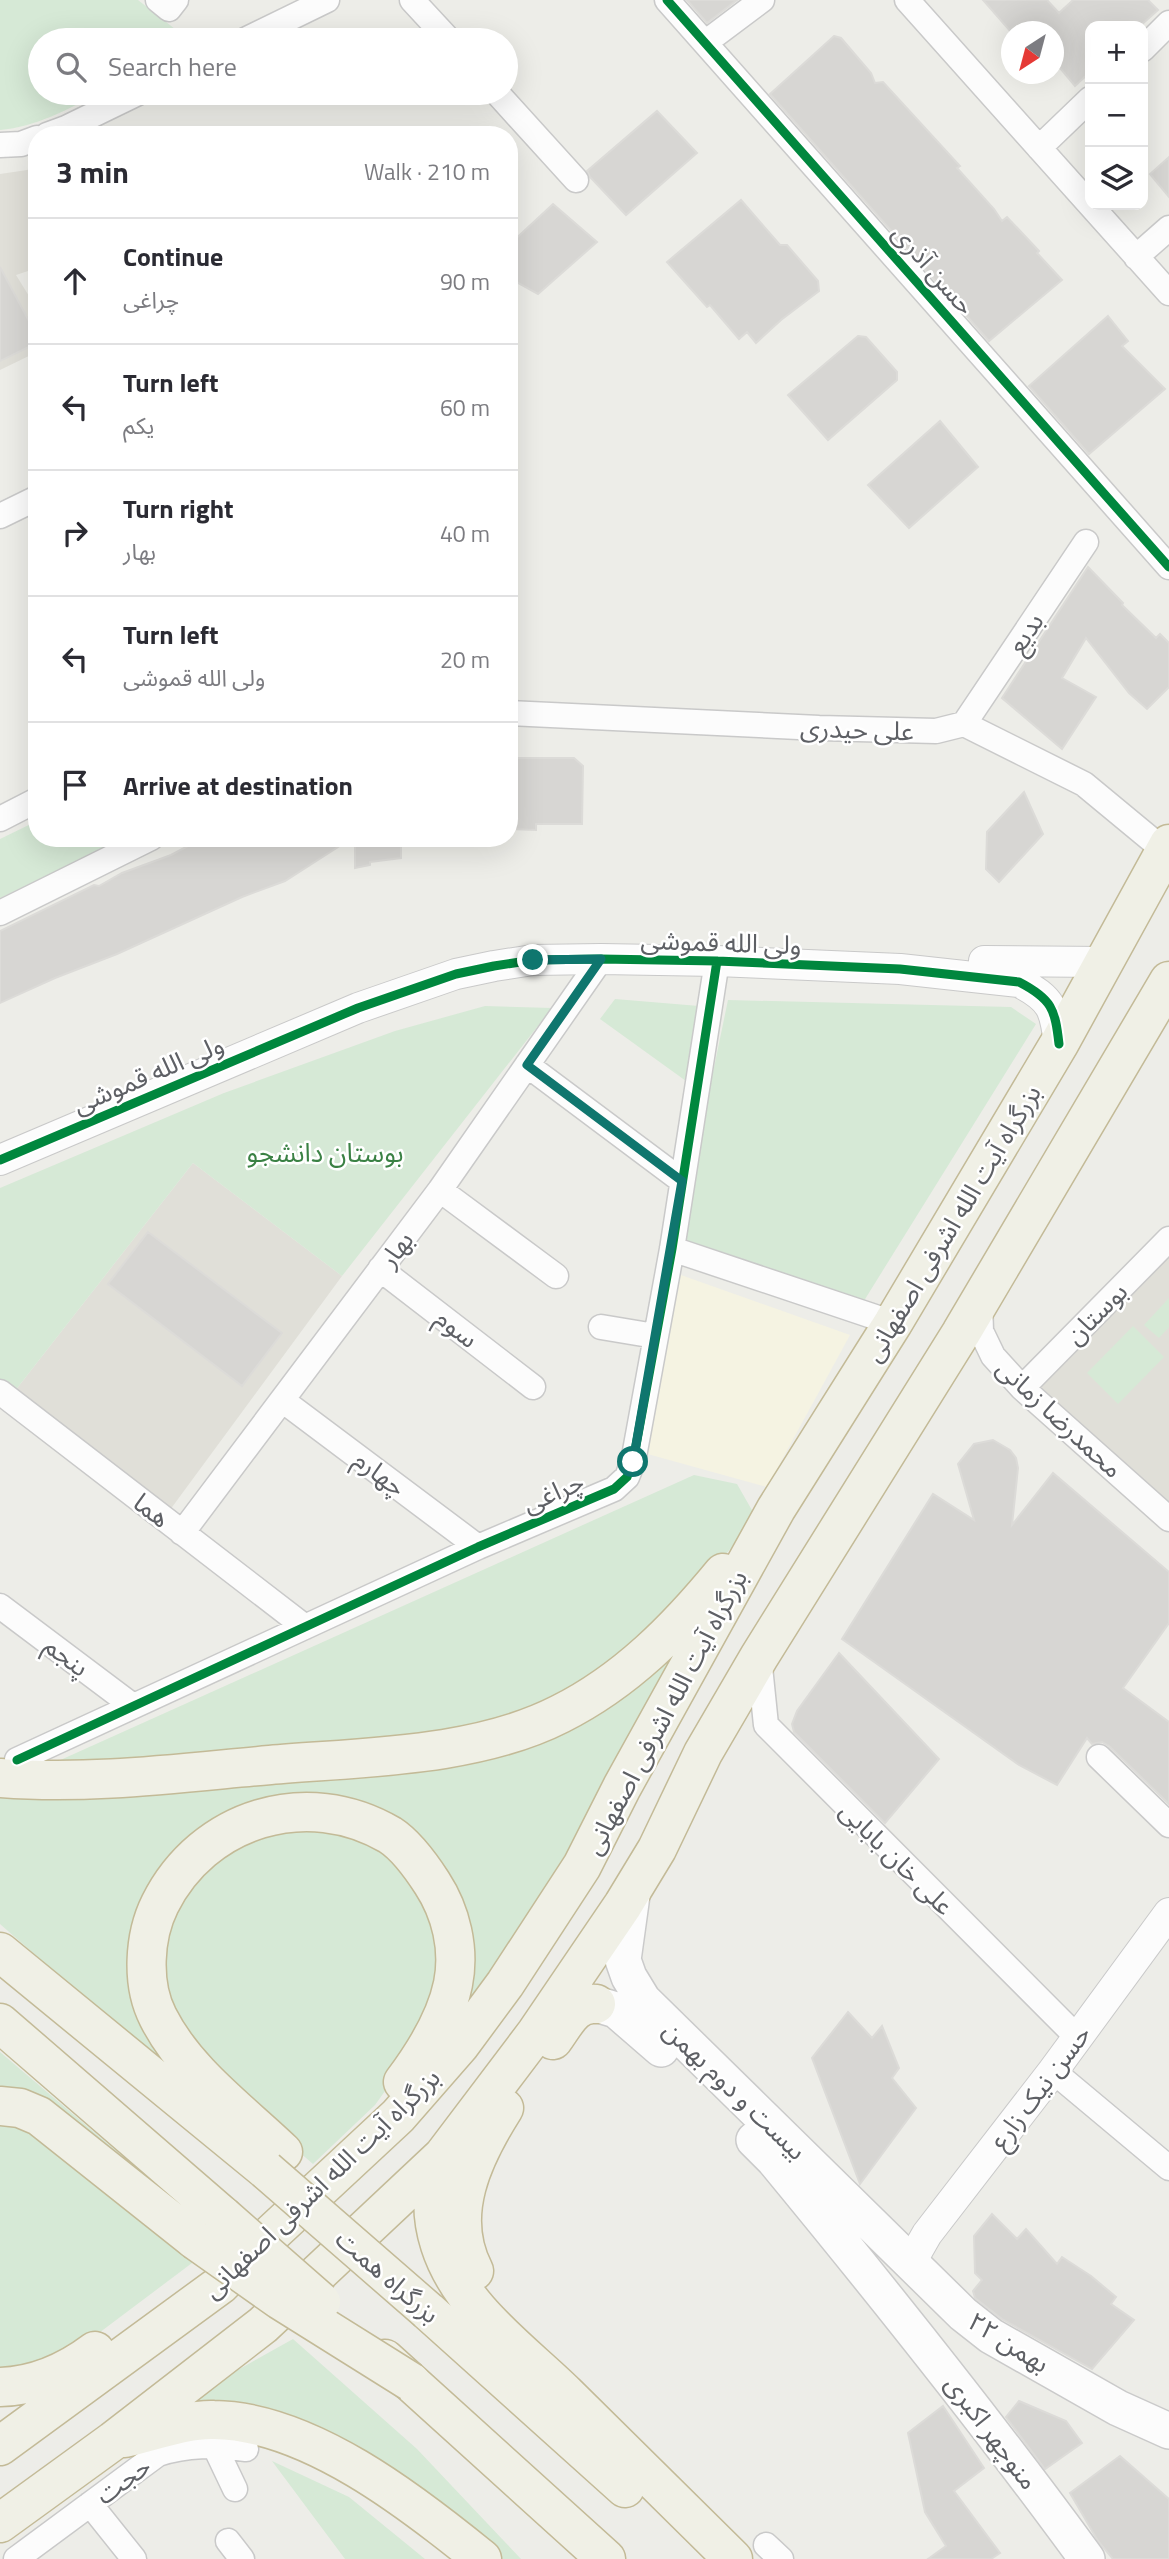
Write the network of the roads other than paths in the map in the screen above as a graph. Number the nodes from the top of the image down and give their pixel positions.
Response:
1 (327, 0) edge
2 (412, 0) edge
3 (667, 0) edge
4 (762, 0) edge
5 (907, 0) edge
6 (1169, 23) edge
7 (270, 28) edge
8 (438, 28) edge
9 (706, 42) junction
10 (1148, 44) edge
11 (1085, 104) edge
12 (113, 105) edge
13 (508, 105) edge
14 (70, 126) edge
15 (28, 141) edge
16 (0, 145) edge
17 (1039, 148) junction
18 (576, 180) dead end
19 (1169, 228) edge
20 (1136, 257) junction
21 (1169, 293) edge
22 (28, 502) edge
23 (0, 516) edge
24 (1086, 542) dead end
25 (1169, 567) edge
26 (518, 713) edge
27 (964, 724) junction
28 (28, 804) edge
29 (0, 818) edge
30 (133, 847) edge
31 (1167, 848) edge
32 (0, 913) edge
33 (601, 959) junction
34 (718, 961) junction
35 (1102, 962) junction
36 (900, 969) junction
37 (1169, 981) edge
38 (1059, 1044) junction
39 (527, 1065) junction
40 (0, 1160) edge
41 (682, 1181) junction
42 (440, 1190) junction
43 (1169, 1239) edge
44 (672, 1249) junction
45 (380, 1269) junction
46 (556, 1276) dead end
47 (980, 1301) junction
48 (893, 1324) junction
49 (601, 1328) dead end
50 (655, 1336) junction
51 (533, 1387) dead end
52 (1022, 1388) junction
53 (282, 1399) junction
54 (3, 1401) edge
55 (776, 1509) junction
56 (1169, 1519) edge
57 (182, 1533) junction
58 (478, 1547) junction
59 (0, 1606) edge
60 (305, 1627) junction
61 (759, 1657) junction
62 (133, 1706) junction
63 (1099, 1757) dead end
64 (8, 1769) edge
65 (1169, 1825) edge
66 (633, 1888) junction
67 (1169, 1913) edge
68 (0, 1952) edge
69 (596, 2004) joint
70 (0, 2023) edge
71 (1078, 2038) junction
72 (1054, 2071) junction
73 (0, 2106) edge
74 (443, 2156) junction
75 (274, 2161) junction
76 (1169, 2168) edge
77 (305, 2202) junction
78 (209, 2228) junction
79 (268, 2235) junction
80 (911, 2262) junction
81 (894, 2306) junction
82 (532, 2361) junction
83 (411, 2382) junction
84 (0, 2387) edge
85 (1118, 2408) junction
86 (1169, 2431) edge
87 (113, 2441) junction
88 (214, 2445) junction
89 (0, 2446) edge
90 (246, 2449) dead end
91 (503, 2463) junction
92 (234, 2489) dead end
93 (641, 2503) junction
94 (90, 2504) junction
95 (0, 2522) edge
96 (753, 2555) edge
97 (16, 2559) edge
98 (134, 2559) edge
99 (482, 2559) edge
100 (570, 2559) edge
101 (606, 2559) edge
102 (701, 2559) edge
103 (1087, 2559) edge

1 - 7 street
2 - 8 street
3 - 9 street, حسن آذری
4 - 9 street
5 - 17 street
6 - 10 street
9 - 25 street, حسن آذری
11 - 17 street
12 - 14 street
13 - 18 street
15 - 16 street
17 - 20 street
19 - 20 street
20 - 21 street
22 - 23 street
24 - 27 street, بدیع
26 - 27 street, علی حیدری
27 - 31 street
28 - 29 street
30 - 32 street
31 - 35 highway, بزرگراه آیت الله اشرفی اصفهانی
33 - 34 street, ولی الله قموشی
33 - 39 street, بهار
33 - 40 street, ولی الله قموشی
34 - 36 street, ولی الله قموشی
34 - 41 street, چراغی
35 - 36 street, ولی الله قموشی
35 - 38 highway, بزرگراه آیت الله اشرفی اصفهانی
36 - 38 street, ولی الله قموشی
37 - 47 highway, بزرگراه آیت الله اشرفی اصفهانی
38 - 48 highway, بزرگراه آیت الله اشرفی اصفهانی
39 - 41 street
39 - 42 street, بهار
41 - 44 street, چراغی
42 - 45 street, بهار
42 - 46 street
43 - 52 street, بوستان
44 - 48 street
44 - 50 street, چراغی
45 - 51 street, سوم
45 - 53 street, بهار
47 - 52 street, محمدرضا زمانی
47 - 61 highway, بزرگراه آیت الله اشرفی اصفهانی
48 - 55 highway, بزرگراه آیت الله اشرفی اصفهانی
49 - 50 street
50 - 58 street, چراغی
52 - 56 street, محمدرضا زمانی
53 - 57 street, بهار
53 - 58 street, چهارم
54 - 57 street, هما
55 - 64 highway
55 - 77 highway, بزرگراه آیت الله اشرفی اصفهانی
57 - 60 street, هما
58 - 60 street, چراغی
59 - 62 street, پنجم
60 - 62 street, چراغی
61 - 66 highway, بزرگراه آیت الله اشرفی اصفهانی
61 - 71 street, علی خان بابایی
62 - 64 street, چراغی
63 - 65 street
66 - 74 highway, بزرگراه آیت الله اشرفی اصفهانی
66 - 80 main road, بیست و دوم بهمن
67 - 71 street, حسن نیک زارع
68 - 75 highway, بزرگراه همت
69 - 81 main road, بیست و دوم بهمن
69 - 82 highway
70 - 78 highway
71 - 72 street, حسن نیک زارع
72 - 76 street
72 - 80 street, حسن نیک زارع
73 - 78 highway
74 - 82 highway
74 - 87 highway, بزرگراه آیت الله اشرفی اصفهانی
75 - 77 highway
75 - 93 highway, بزرگراه همت, bridge
77 - 79 highway, بزرگراه آیت الله اشرفی اصفهانی
78 - 83 highway, bridge
78 - 83 highway, bridge
79 - 84 highway
79 - 89 highway, بزرگراه آیت الله اشرفی اصفهانی
80 - 81 main road
80 - 85 main road, ۲۲ بهمن
81 - 85 main road, ۲۲ بهمن
81 - 103 main road, منوچهر اکبری
82 - 96 highway
83 - 91 highway
85 - 86 main road, ۲۲ بهمن
87 - 95 highway, بزرگراه آیت الله اشرفی اصفهانی
87 - 99 highway
88 - 90 street, حجت
88 - 92 street
88 - 94 street, حجت
91 - 100 highway
91 - 101 highway
93 - 96 highway
93 - 102 highway, بزرگراه همت
94 - 97 street, حجت
94 - 98 street

